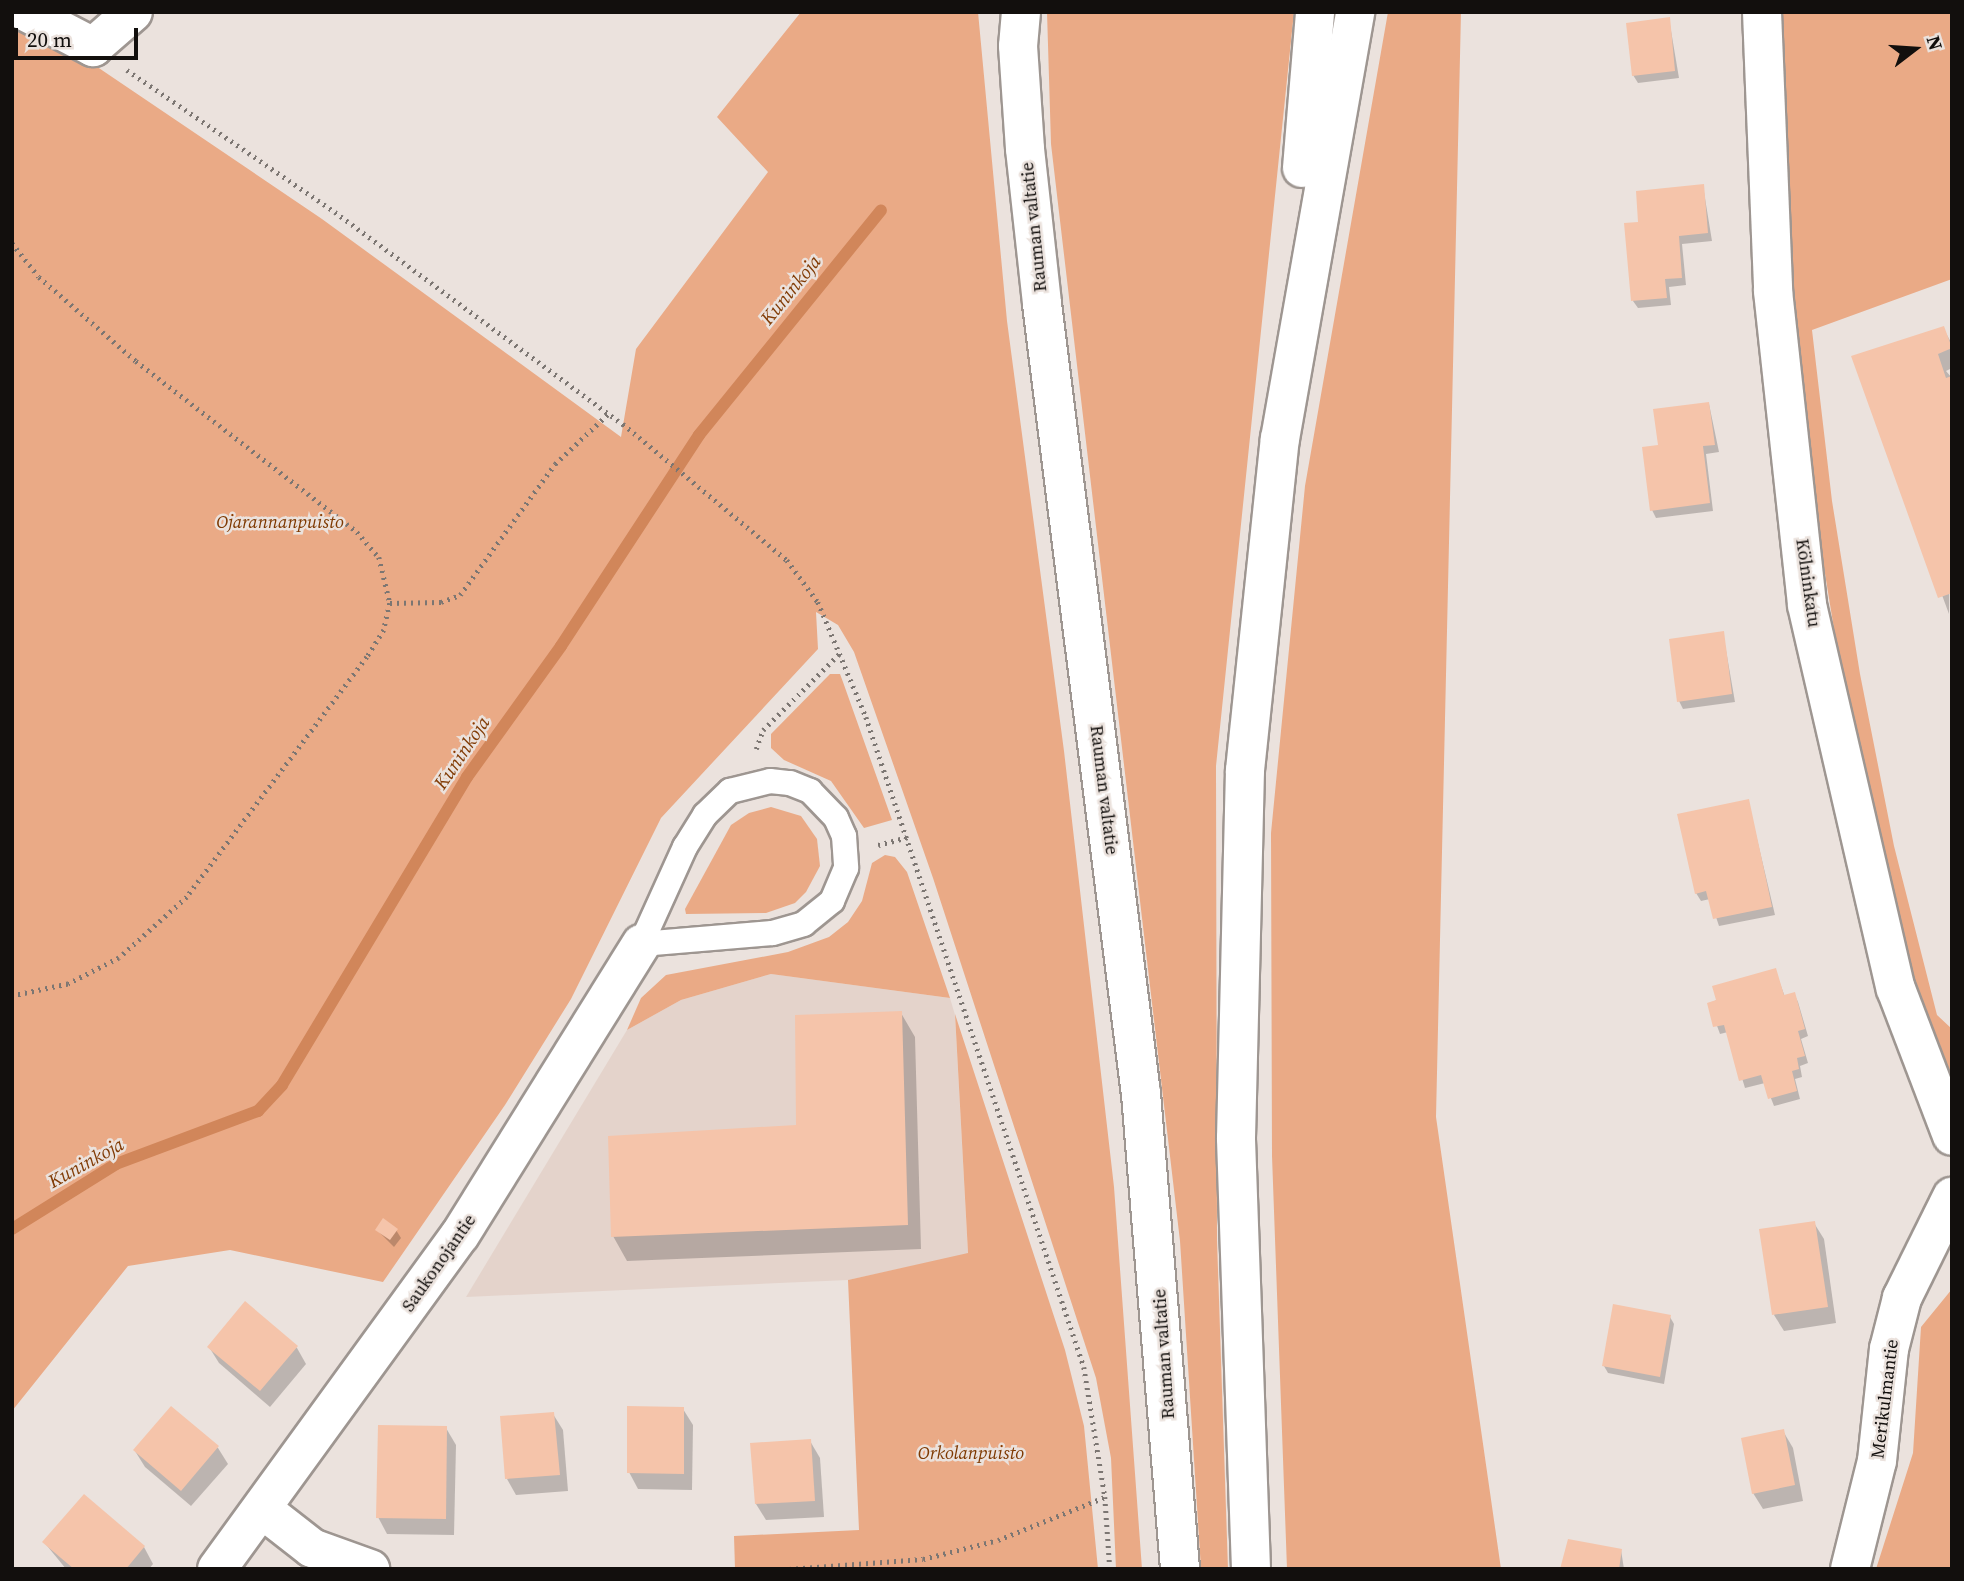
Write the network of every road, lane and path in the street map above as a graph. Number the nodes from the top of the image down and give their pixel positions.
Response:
1 (26, 12) edge
2 (133, 12) edge
3 (1315, 12) edge
4 (1355, 12) edge
5 (1762, 12) edge
6 (1018, 23) edge
7 (93, 47) junction
8 (12, 243) edge
9 (608, 414) junction
10 (1280, 439) junction
11 (390, 603) junction
12 (842, 651) junction
13 (743, 786) junction
14 (641, 944) junction
15 (12, 996) edge
16 (1952, 1136) edge
17 (1952, 1196) edge
18 (1105, 1497) junction
19 (262, 1509) junction
20 (217, 1569) edge
21 (370, 1569) edge
22 (789, 1569) edge
23 (1110, 1569) edge
24 (1180, 1569) edge
25 (1251, 1569) edge
26 (1850, 1569) edge

1 - 7 main road
2 - 7 main road
3 - 10 main road
4 - 10 main road
5 - 16 main road, Kölninkatu
6 - 24 main road, Rauman valtatie
7 - 9 path
8 - 11 path
9 - 11 path
9 - 12 path
10 - 25 main road
11 - 15 path
12 - 13 path
12 - 18 path
13 - 14 lane
13 - 14 lane
14 - 19 main road, Saukonojantie
17 - 26 main road, Merikulmantie
18 - 22 path
18 - 23 path
19 - 20 main road, Saukonojantie
19 - 21 main road

